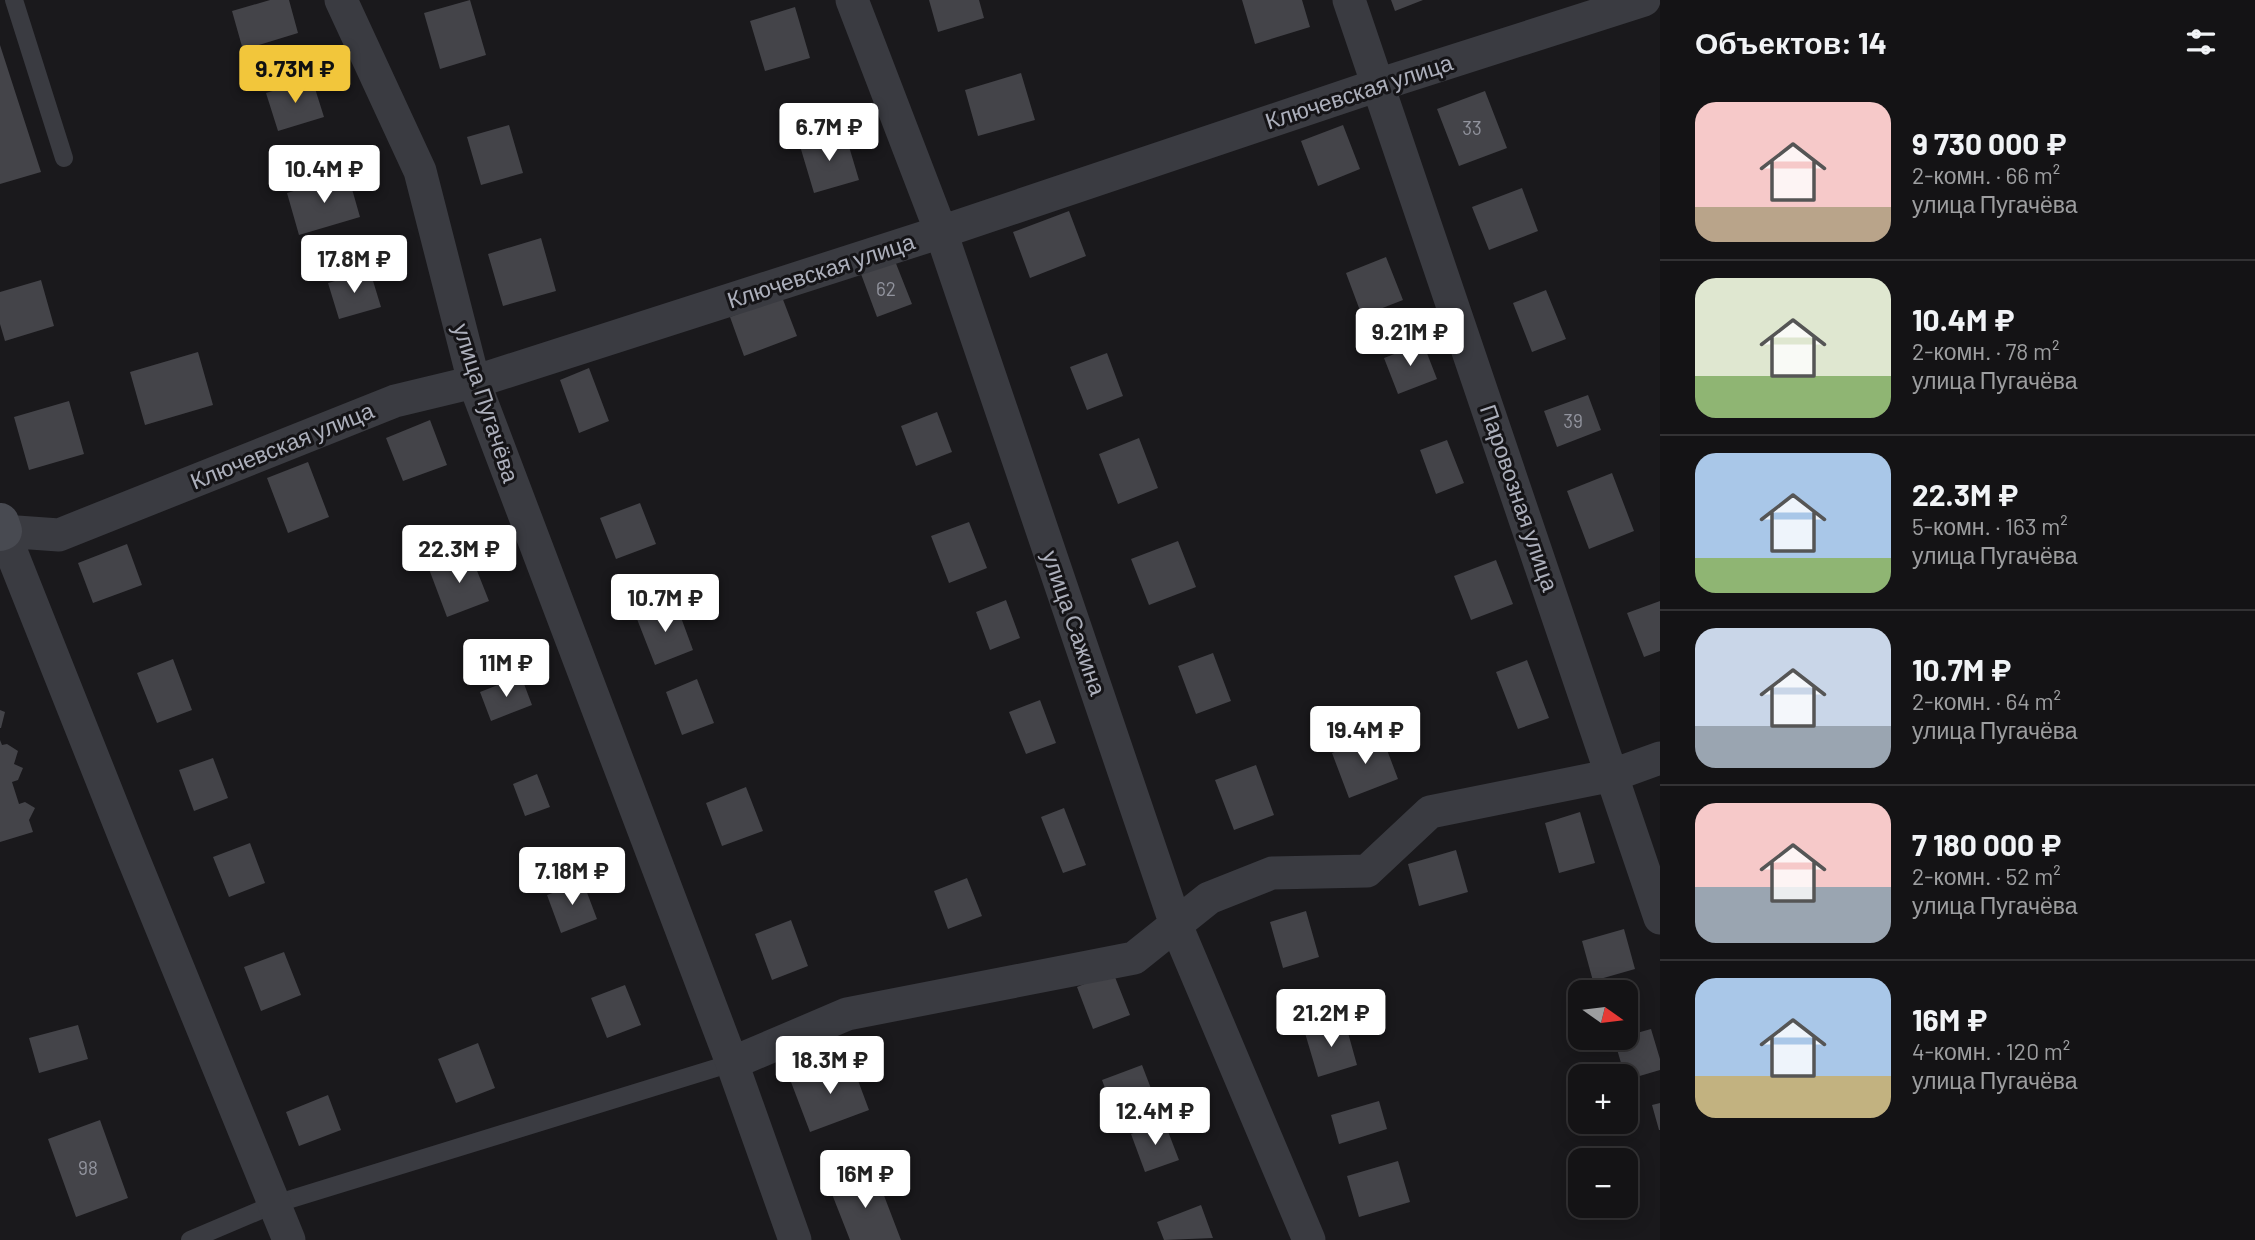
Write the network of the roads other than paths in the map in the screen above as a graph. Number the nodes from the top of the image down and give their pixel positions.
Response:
1 (15, 0) edge
2 (341, 0) edge
3 (852, 0) edge
4 (1349, 0) edge
5 (1644, 0) edge
6 (1378, 85) junction
7 (64, 158) dead end
8 (941, 232) junction
9 (474, 382) junction
10 (1, 528) edge
11 (1660, 758) edge
12 (1613, 775) junction
13 (1660, 918) edge
14 (1177, 925) junction
15 (732, 1063) junction
16 (275, 1204) junction
17 (190, 1240) edge
18 (289, 1240) edge
19 (795, 1240) edge
20 (1309, 1240) edge

1 - 7 lane
2 - 9 street, улица Пугачёва
3 - 8 street, улица Сажина
4 - 6 street, Паровозная улица
5 - 6 street, Ключевская улица
6 - 8 street, Ключевская улица
6 - 12 street, Паровозная улица
8 - 9 street, Ключевская улица
8 - 14 street, улица Сажина
9 - 10 street, Ключевская улица
9 - 15 street, улица Пугачёва
10 - 16 street
11 - 12 street
12 - 13 street, Паровозная улица
12 - 14 street
14 - 15 street
14 - 20 street, улица Сажина
15 - 16 lane
15 - 19 street, улица Пугачёва
16 - 17 lane
16 - 18 street

